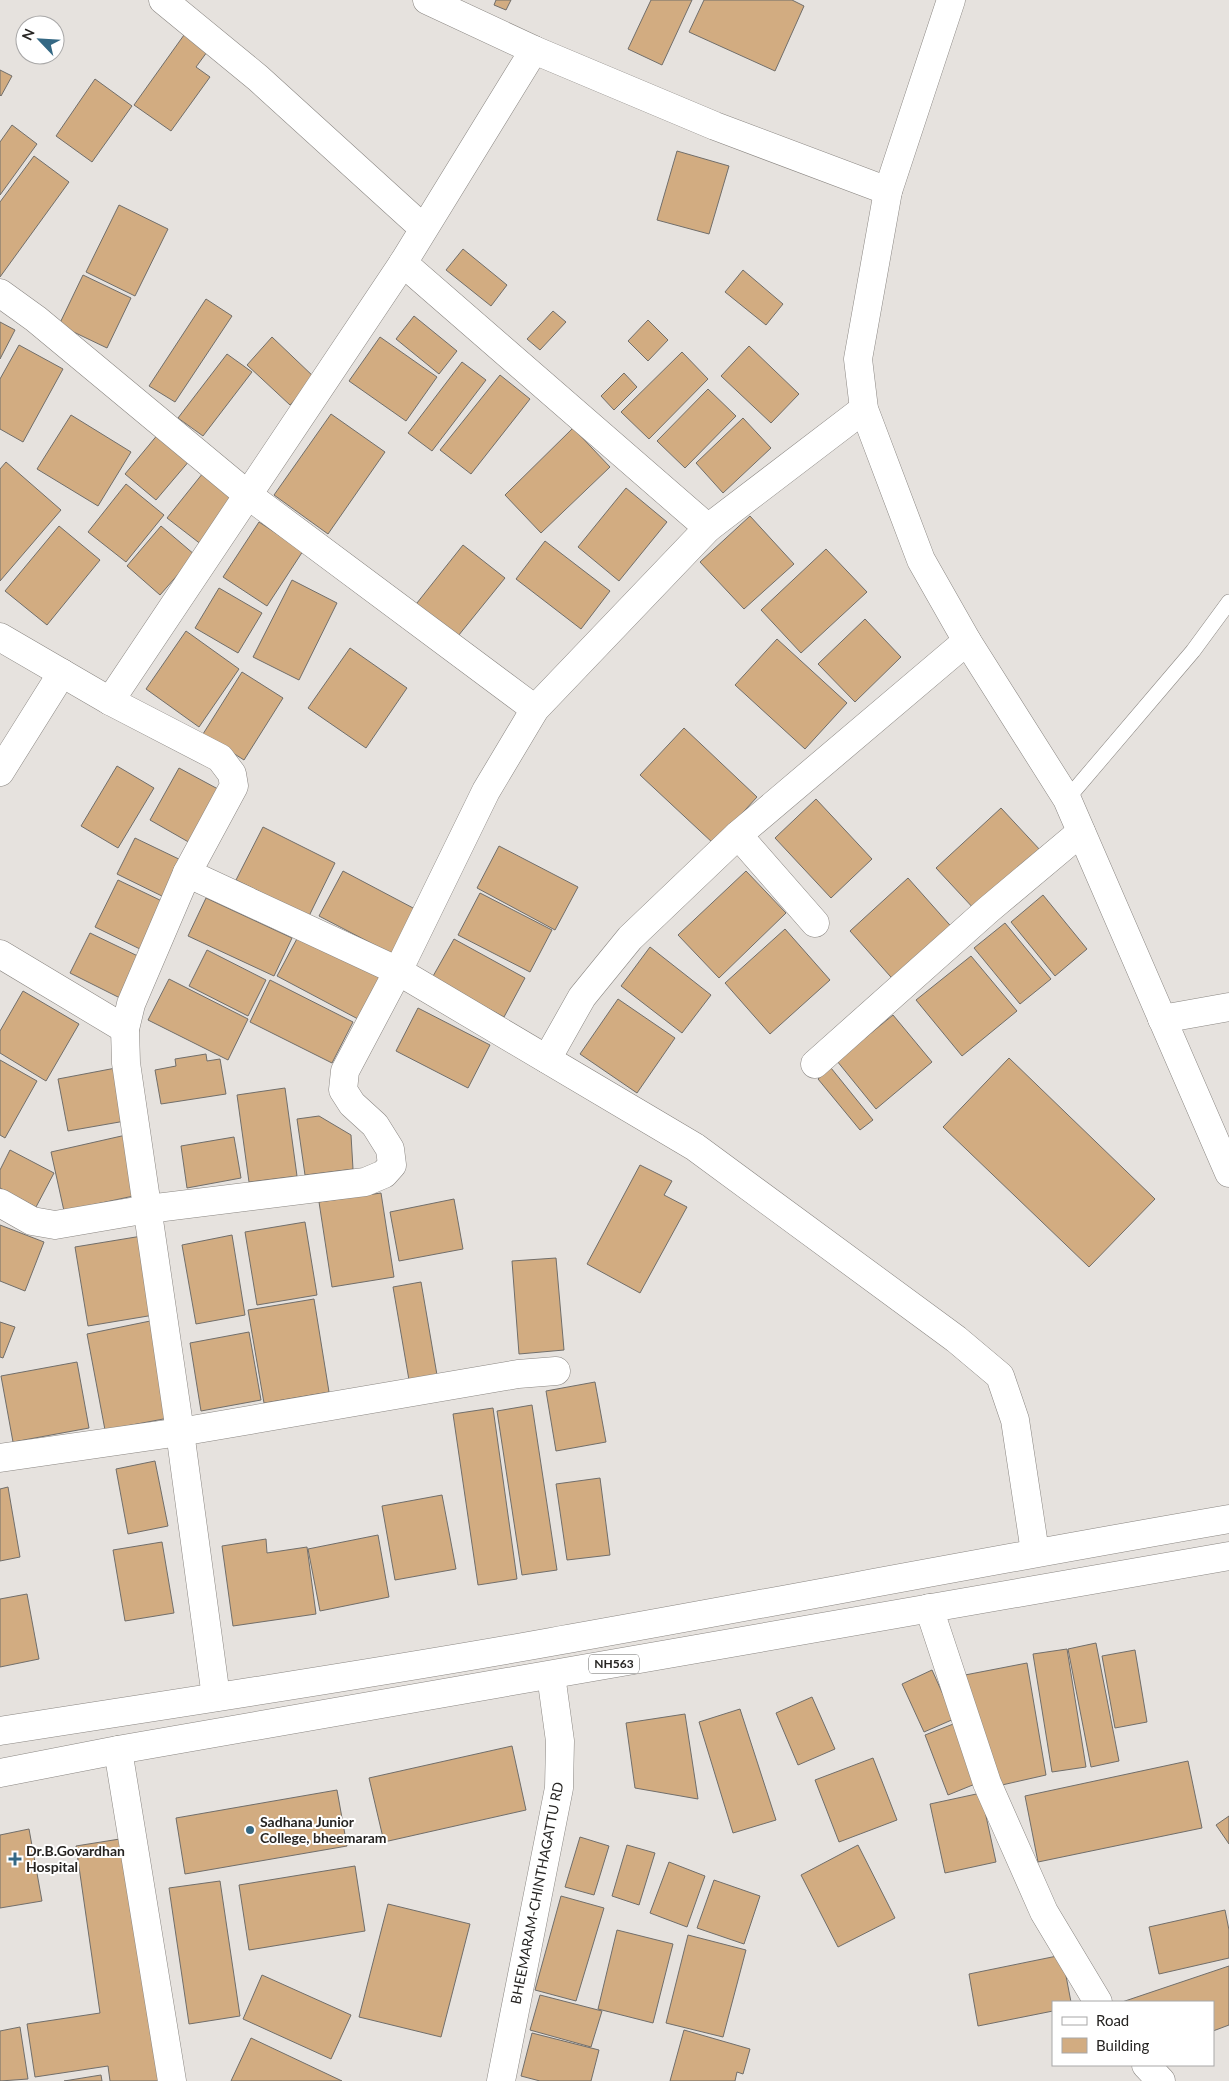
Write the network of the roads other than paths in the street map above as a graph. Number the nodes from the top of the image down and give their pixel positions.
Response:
1 (163, 0) edge
2 (427, 0) edge
3 (950, 0) edge
4 (534, 50) junction
5 (888, 191) junction
6 (423, 228) junction
7 (403, 263) junction
8 (0, 293) edge
9 (864, 409) junction
10 (248, 495) junction
11 (708, 528) junction
12 (1229, 602) edge
13 (0, 637) edge
14 (967, 641) junction
15 (62, 673) junction
16 (110, 701) junction
17 (535, 709) junction
18 (0, 772) edge
19 (1067, 799) junction
20 (1081, 832) junction
21 (738, 836) junction
22 (187, 873) junction
23 (815, 924) dead end
24 (0, 954) edge
25 (398, 971) junction
26 (1229, 1007) edge
27 (1162, 1019) junction
28 (125, 1029) junction
29 (547, 1059) junction
30 (815, 1064) dead end
31 (1229, 1173) edge
32 (0, 1203) edge
33 (148, 1209) junction
34 (556, 1370) dead end
35 (180, 1432) junction
36 (0, 1458) edge
37 (1229, 1519) edge
38 (1036, 1552) junction
39 (1229, 1556) edge
40 (930, 1608) junction
41 (552, 1675) junction
42 (216, 1698) junction
43 (0, 1731) edge
44 (118, 1750) junction
45 (0, 1773) edge
46 (1097, 2001) edge
47 (1147, 2066) edge
48 (172, 2081) edge
49 (503, 2081) edge
50 (1161, 2081) edge

1 - 6 main road
2 - 4 main road
3 - 5 main road
4 - 5 main road
4 - 6 main road
5 - 9 main road
6 - 7 main road
7 - 10 main road
7 - 11 main road
8 - 10 main road
9 - 11 main road
9 - 14 main road
10 - 16 main road
10 - 17 main road
11 - 17 main road
12 - 19 lane
13 - 15 main road
14 - 19 main road
14 - 21 main road
15 - 16 main road
15 - 18 main road
16 - 22 main road
17 - 25 main road
19 - 20 main road
20 - 27 main road
20 - 30 main road
21 - 23 main road
21 - 29 main road
22 - 25 main road
22 - 28 main road
24 - 28 main road
25 - 29 main road
25 - 33 main road
26 - 27 main road
27 - 31 main road
28 - 33 main road
29 - 38 main road
32 - 33 main road
33 - 35 main road
34 - 35 main road
35 - 36 main road
35 - 42 main road
37 - 38 main road, NH563
38 - 42 main road, NH563
39 - 40 main road, NH563
40 - 41 main road, NH563
40 - 46 main road
41 - 44 main road, NH563
41 - 49 main road, BHEEMARAM-CHINTHAGATTU RD
42 - 43 main road, NH563
44 - 45 main road, NH563
44 - 48 main road
47 - 50 main road

